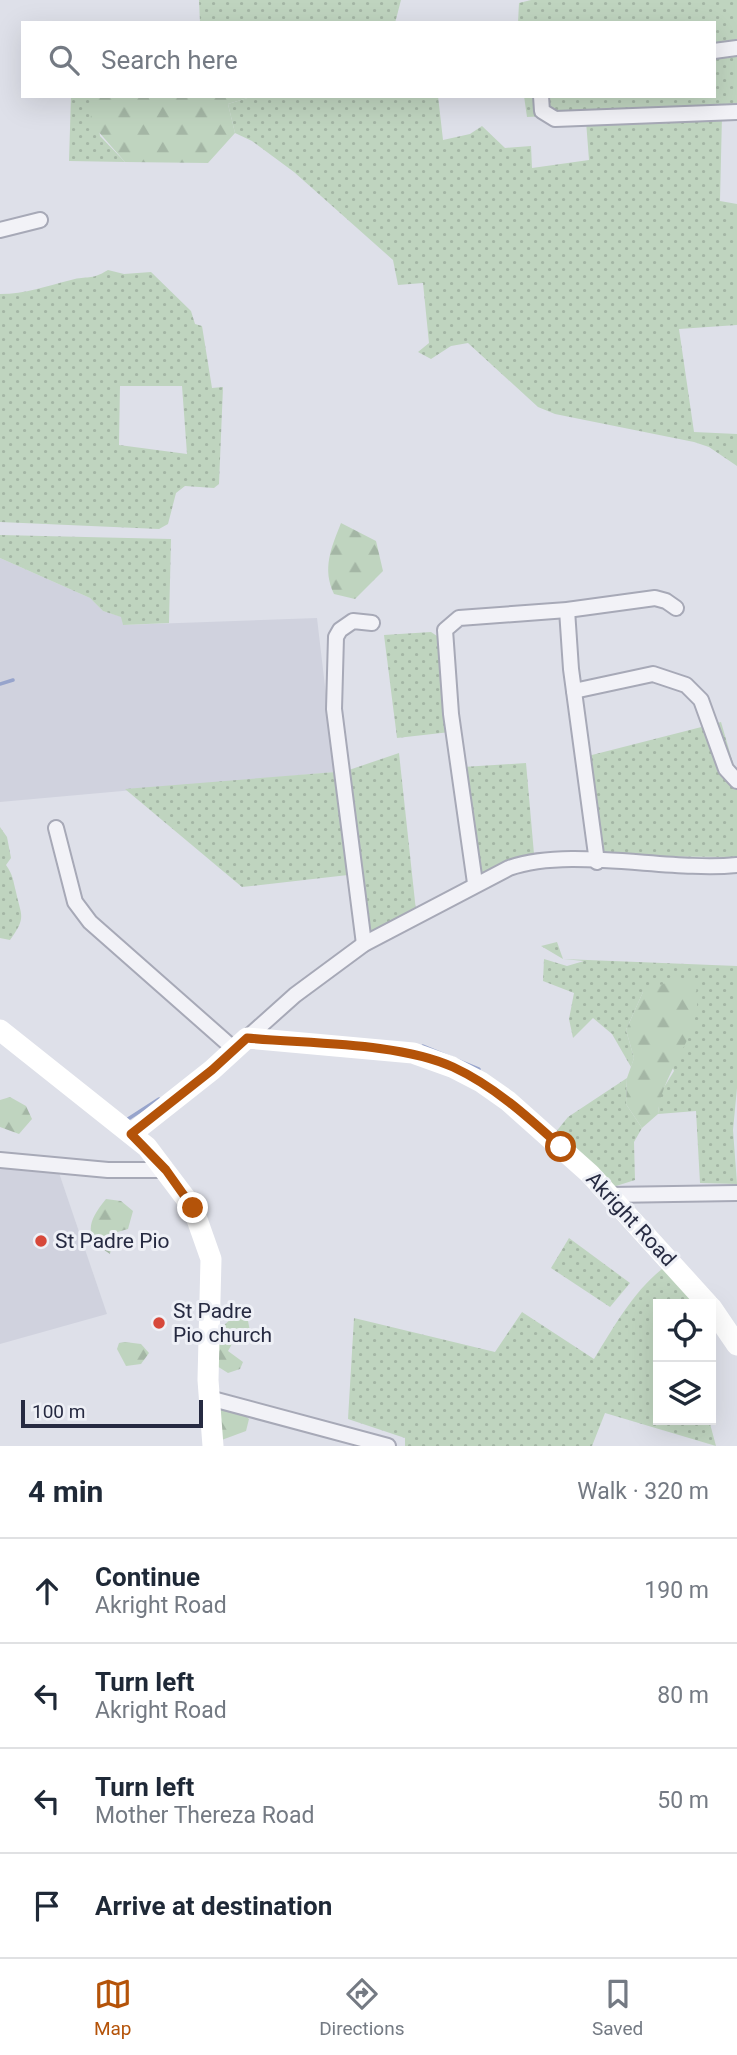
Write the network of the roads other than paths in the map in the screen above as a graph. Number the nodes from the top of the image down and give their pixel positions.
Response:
1 (737, 48) edge
2 (716, 51) edge
3 (541, 98) edge
4 (737, 112) edge
5 (40, 220) dead end
6 (0, 230) edge
7 (676, 608) dead end
8 (567, 610) junction
9 (372, 623) dead end
10 (574, 691) junction
11 (737, 781) edge
12 (56, 828) dead end
13 (597, 862) junction
14 (737, 865) edge
15 (475, 883) junction
16 (364, 944) junction
17 (0, 1030) edge
18 (240, 1043) junction
19 (126, 1129) junction
20 (0, 1160) edge
21 (166, 1170) junction
22 (737, 1193) edge
23 (610, 1195) junction
24 (704, 1299) edge
25 (716, 1315) edge
26 (737, 1345) edge
27 (209, 1398) junction
28 (213, 1446) edge
29 (388, 1446) edge

1 - 2 street
3 - 4 street
5 - 6 street
7 - 8 street
8 - 10 street
8 - 15 street
9 - 16 street
10 - 11 street
10 - 13 street
12 - 18 street
13 - 14 street
13 - 15 street
15 - 16 street
16 - 18 street
17 - 19 street
18 - 19 street
18 - 23 street, Akright Road
19 - 21 street
20 - 21 street
21 - 27 street
22 - 23 street
23 - 24 street, Akright Road
25 - 26 street, Akright Road
27 - 28 street
27 - 29 street

